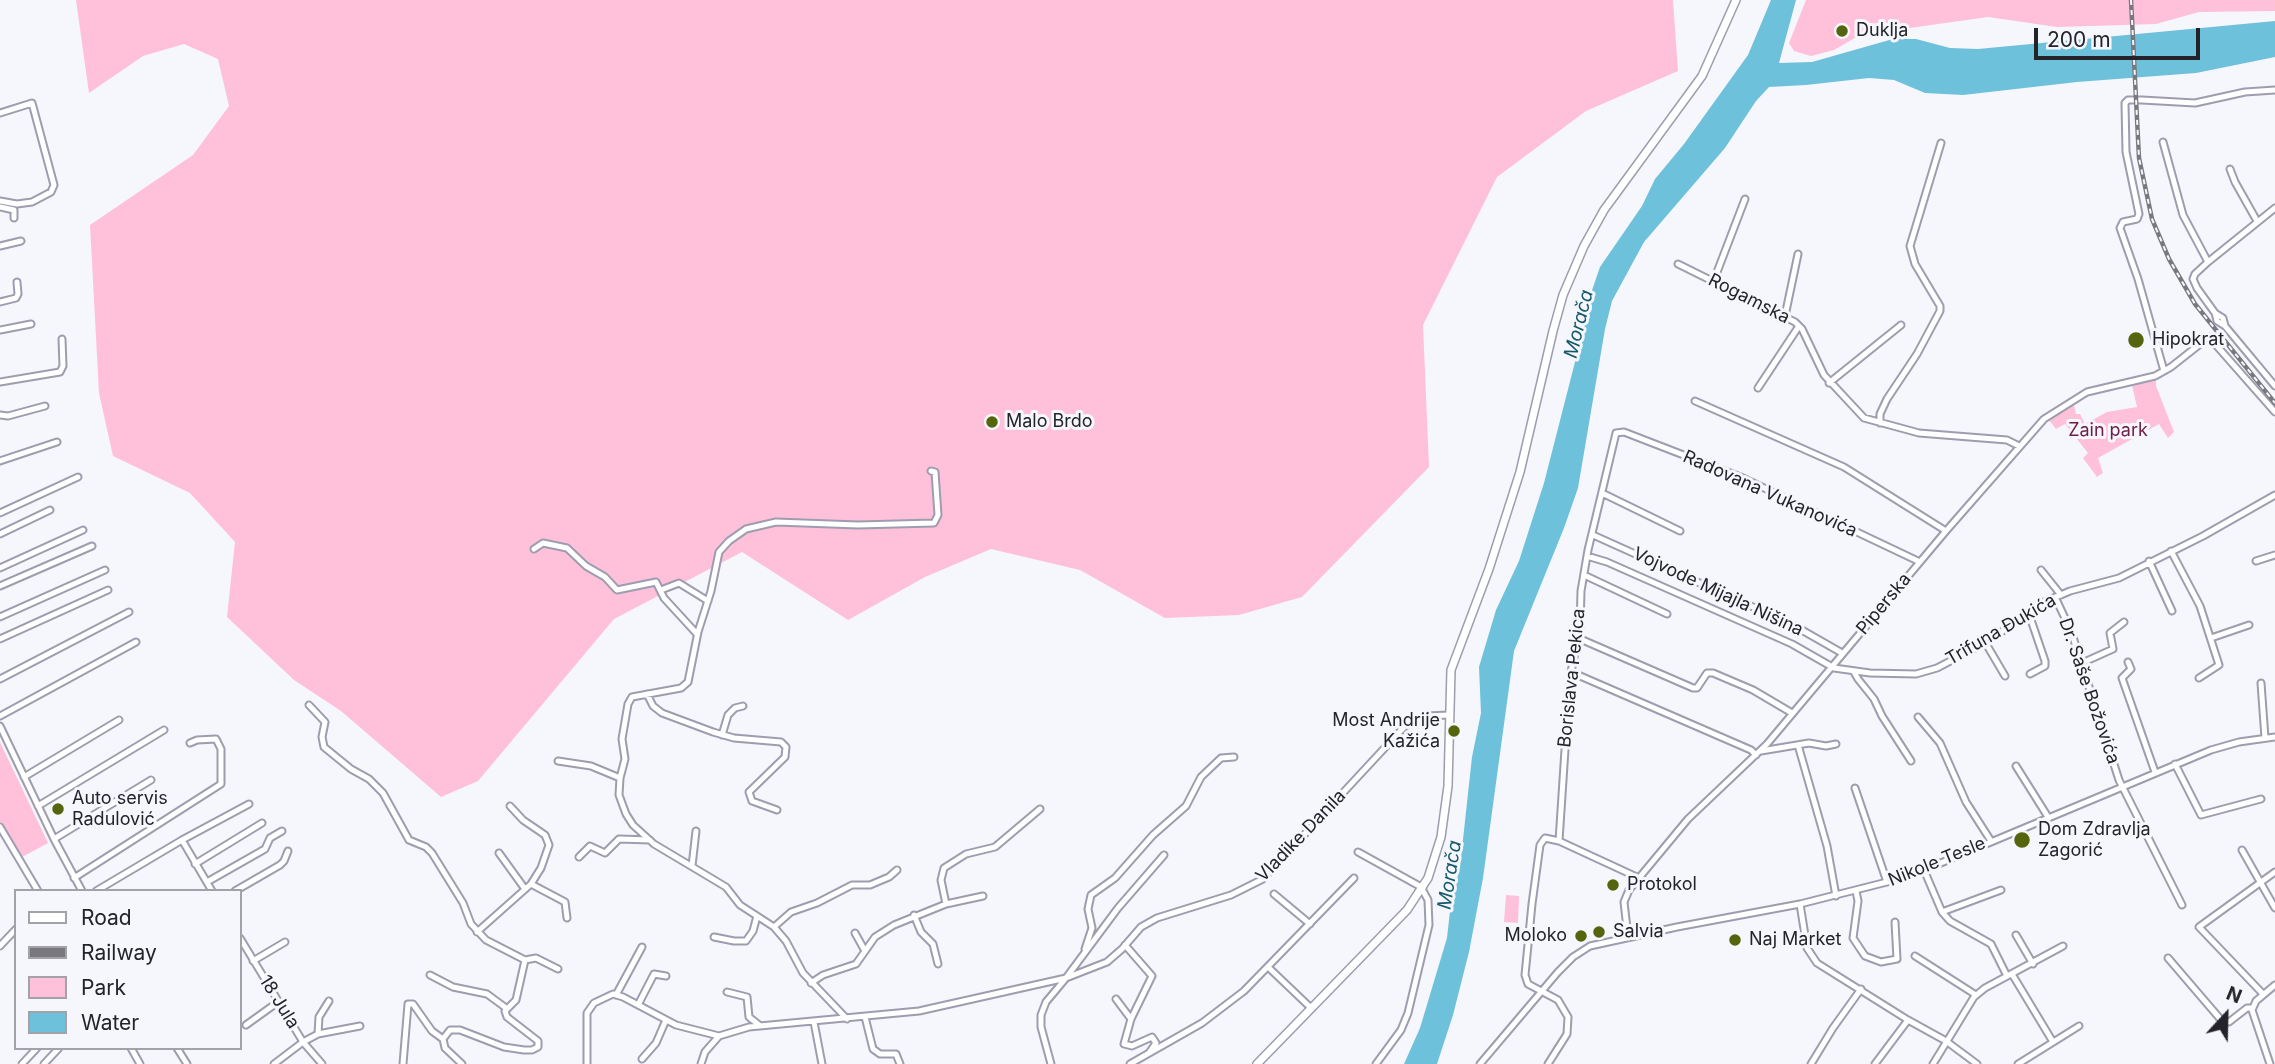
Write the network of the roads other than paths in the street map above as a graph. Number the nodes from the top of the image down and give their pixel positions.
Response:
1 (1735, 0) edge
2 (2275, 90) edge
3 (0, 113) edge
4 (2163, 142) dead end
5 (1941, 143) dead end
6 (2231, 169) dead end
7 (1745, 199) dead end
8 (0, 201) edge
9 (0, 207) edge
10 (2275, 208) edge
11 (14, 218) dead end
12 (2257, 221) junction
13 (21, 241) dead end
14 (0, 246) edge
15 (1798, 254) dead end
16 (2208, 262) junction
17 (1678, 264) dead end
18 (1714, 280) junction
19 (16, 282) dead end
20 (0, 302) edge
21 (1785, 316) junction
22 (31, 324) dead end
23 (1901, 325) dead end
24 (1799, 326) junction
25 (0, 330) edge
26 (62, 339) dead end
27 (2164, 371) junction
28 (0, 382) edge
29 (1829, 383) junction
30 (2275, 386) edge
31 (1758, 388) dead end
32 (1695, 401) dead end
33 (45, 406) dead end
34 (2275, 412) edge
35 (0, 415) edge
36 (1880, 424) junction
37 (1619, 431) joint
38 (57, 442) dead end
39 (2020, 446) junction
40 (0, 461) edge
41 (931, 471) dead end
42 (78, 477) dead end
43 (1602, 493) junction
44 (2275, 495) edge
45 (50, 510) dead end
46 (0, 513) edge
47 (83, 530) dead end
48 (1680, 531) dead end
49 (1945, 531) junction
50 (0, 534) edge
51 (1593, 535) junction
52 (92, 546) dead end
53 (534, 549) dead end
54 (2171, 551) junction
55 (2275, 555) edge
56 (1587, 556) junction
57 (2150, 561) junction
58 (2256, 561) dead end
59 (1920, 562) junction
60 (0, 568) edge
61 (105, 570) dead end
62 (2041, 570) dead end
63 (1584, 575) junction
64 (0, 586) edge
65 (108, 590) dead end
66 (660, 590) junction
67 (2058, 596) junction
68 (708, 601) junction
69 (2172, 611) dead end
70 (129, 612) dead end
71 (1667, 614) dead end
72 (2029, 614) junction
73 (0, 617) edge
74 (2124, 622) dead end
75 (2249, 625) dead end
76 (697, 634) junction
77 (1578, 638) junction
78 (2211, 638) junction
79 (0, 639) edge
80 (136, 642) dead end
81 (1985, 642) junction
82 (1842, 653) junction
83 (2128, 662) dead end
84 (2082, 663) junction
85 (1831, 666) junction
86 (1572, 672) junction
87 (1854, 672) junction
88 (2030, 674) dead end
89 (2005, 676) dead end
90 (2199, 678) dead end
91 (0, 679) edge
92 (2261, 683) dead end
93 (647, 694) junction
94 (309, 705) dead end
95 (743, 706) dead end
96 (1792, 713) junction
97 (1448, 715) junction
98 (0, 716) edge
99 (1918, 717) dead end
100 (119, 720) dead end
101 (0, 726) edge
102 (164, 730) dead end
103 (722, 735) junction
104 (2275, 737) edge
105 (2264, 738) junction
106 (190, 743) dead end
107 (1836, 744) dead end
108 (1798, 745) junction
109 (1759, 753) junction
110 (1234, 757) dead end
111 (558, 761) dead end
112 (1911, 761) dead end
113 (2175, 764) junction
114 (2016, 766) dead end
115 (2155, 772) junction
116 (24, 777) junction
117 (620, 778) junction
118 (151, 780) dead end
119 (2122, 786) junction
120 (1855, 788) dead end
121 (2261, 799) dead end
122 (249, 804) dead end
123 (38, 806) junction
124 (510, 806) dead end
125 (1040, 809) dead end
126 (778, 810) dead end
127 (2048, 817) junction
128 (262, 823) dead end
129 (0, 827) edge
130 (282, 831) dead end
131 (696, 831) dead end
132 (54, 839) junction
133 (182, 840) junction
134 (650, 840) junction
135 (1559, 841) junction
136 (1991, 841) junction
137 (2242, 850) dead end
138 (288, 851) dead end
139 (1358, 852) dead end
140 (499, 853) dead end
141 (1164, 855) dead end
142 (579, 857) dead end
143 (195, 864) junction
144 (692, 866) junction
145 (897, 870) dead end
146 (1924, 870) junction
147 (2275, 872) edge
148 (74, 878) junction
149 (1354, 878) dead end
150 (1639, 878) junction
151 (2260, 881) junction
152 (207, 882) junction
153 (1887, 883) junction
154 (531, 884) junction
155 (37, 889) edge
156 (81, 889) edge
157 (99, 889) edge
158 (211, 889) edge
159 (238, 889) edge
160 (525, 889) junction
161 (1423, 889) junction
162 (2001, 890) dead end
163 (1856, 891) junction
164 (1274, 894) dead end
165 (983, 896) dead end
166 (1836, 896) junction
167 (946, 904) junction
168 (1800, 904) junction
169 (2182, 905) dead end
170 (2275, 908) edge
171 (1942, 912) junction
172 (914, 915) junction
173 (757, 916) junction
174 (567, 918) dead end
175 (1895, 922) dead end
176 (1310, 924) junction
177 (774, 927) junction
178 (14, 931) edge
179 (477, 932) junction
180 (855, 933) dead end
181 (2016, 935) dead end
182 (714, 937) dead end
183 (1628, 937) junction
184 (242, 942) edge
185 (285, 942) dead end
186 (1125, 945) junction
187 (0, 946) edge
188 (2063, 946) dead end
189 (642, 947) dead end
190 (865, 951) junction
191 (1914, 956) dead end
192 (2168, 958) dead end
193 (1082, 959) junction
194 (525, 960) junction
195 (253, 961) junction
196 (938, 964) dead end
197 (2033, 964) junction
198 (1268, 967) junction
199 (558, 969) dead end
200 (430, 975) dead end
201 (2010, 975) junction
202 (666, 976) dead end
203 (1066, 978) junction
204 (811, 983) junction
205 (2275, 985) edge
206 (1861, 989) junction
207 (1542, 990) junction
208 (727, 992) dead end
209 (2263, 994) junction
210 (616, 995) junction
211 (1976, 995) junction
212 (1116, 999) dead end
213 (329, 1001) dead end
214 (278, 1002) junction
215 (638, 1005) junction
216 (2252, 1007) junction
217 (1311, 1008) junction
218 (506, 1009) junction
219 (865, 1017) junction
220 (847, 1018) junction
221 (1131, 1019) junction
222 (666, 1020) junction
223 (1908, 1020) junction
224 (814, 1022) junction
225 (246, 1025) dead end
226 (759, 1025) junction
227 (360, 1026) dead end
228 (2079, 1026) dead end
229 (318, 1034) junction
230 (719, 1036) junction
231 (443, 1039) junction
232 (1946, 1041) junction
233 (303, 1042) junction
234 (2053, 1042) junction
235 (35, 1050) edge
236 (57, 1050) edge
237 (1147, 1054) junction
238 (642, 1059) dead end
239 (1260, 1063) edge
240 (22, 1064) edge
241 (44, 1064) edge
242 (274, 1064) edge
243 (321, 1064) edge
244 (403, 1064) edge
245 (462, 1064) edge
246 (587, 1064) edge
247 (701, 1064) edge
248 (822, 1064) edge
249 (900, 1064) edge
250 (1051, 1064) edge
251 (1130, 1064) edge
252 (1150, 1064) edge
253 (1376, 1064) edge
254 (1480, 1064) edge
255 (1548, 1064) edge
256 (1811, 1064) edge
257 (1875, 1064) edge
258 (1933, 1064) edge
259 (1977, 1064) edge
260 (2018, 1064) edge
261 (2270, 1064) edge

1 - 97 main road
2 - 27 street
3 - 8 street
4 - 16 street
5 - 36 street
6 - 12 street
7 - 18 street
9 - 11 street
10 - 12 street
12 - 16 street
13 - 14 street
15 - 21 street
16 - 30 street
17 - 18 street, Rogamska
18 - 21 street, Rogamska
19 - 20 street
21 - 24 street, Rogamska
22 - 25 street
23 - 29 street
24 - 29 street, Rogamska
24 - 31 street
26 - 28 street
27 - 34 street, Piperska
27 - 39 street, Piperska
29 - 36 street, Rogamska
32 - 49 street
33 - 35 street
36 - 39 street, Rogamska
37 - 43 street, Borislava Pekica
37 - 59 street, Radovana Vukanovića
38 - 40 street
39 - 49 street, Piperska
41 - 68 street
42 - 46 street
43 - 48 street
43 - 51 street, Borislava Pekica
44 - 54 street, Trifuna Đukića
45 - 50 street
47 - 60 street
49 - 59 street, Piperska
51 - 56 street, Borislava Pekica
51 - 82 street, Vojvode Mijajla Nišina
52 - 64 street
53 - 66 street
54 - 57 street, Trifuna Đukića
54 - 78 street
55 - 58 street
56 - 63 street, Borislava Pekica
56 - 85 street, Trifuna Đukića
57 - 67 street, Trifuna Đukića
57 - 69 street
59 - 82 street, Piperska
61 - 73 street
62 - 67 street, Dr. Saše Božovića
63 - 71 street
63 - 77 street, Borislava Pekica
65 - 79 street
66 - 68 street
66 - 76 street
67 - 72 street, Trifuna Đukića
67 - 84 street, Dr. Saše Božovića
68 - 76 street
70 - 91 street
72 - 81 street, Trifuna Đukića
72 - 88 street
74 - 84 street
75 - 78 street
76 - 93 street
77 - 86 street, Borislava Pekica
77 - 96 street
78 - 90 street
80 - 98 street
81 - 87 street, Trifuna Đukića
81 - 89 street
82 - 85 street, Piperska
83 - 115 street
84 - 119 street, Dr. Saše Božovića
85 - 87 street, Trifuna Đukića
85 - 96 street, Piperska
86 - 109 street
86 - 135 street, Borislava Pekica
87 - 112 street
92 - 105 street
93 - 103 street
93 - 117 street
94 - 179 street
95 - 103 street
96 - 109 street, Piperska
97 - 161 main road
97 - 186 street, Vladike Danila
99 - 136 street
100 - 116 street
101 - 116 street
102 - 123 street
103 - 126 street
104 - 105 street, Nikole Tesle
105 - 113 street, Nikole Tesle
106 - 148 street
107 - 108 street
108 - 109 street
108 - 166 street
109 - 150 street, Piperska
110 - 193 street
111 - 117 street
113 - 115 street, Nikole Tesle
113 - 121 street
114 - 127 street
115 - 119 street, Nikole Tesle
116 - 123 street
117 - 134 street
118 - 132 street
119 - 127 street, Nikole Tesle
119 - 169 street, Dr. Saše Božovića
120 - 153 street
122 - 133 street
123 - 132 street
124 - 154 street
125 - 167 street
127 - 136 street, Nikole Tesle
128 - 143 street
129 - 155 street
130 - 152 street
131 - 144 street
132 - 148 street
133 - 143 street
133 - 157 street
134 - 142 street
134 - 144 street
135 - 150 street
135 - 207 street
136 - 146 street, Nikole Tesle
137 - 151 street
138 - 159 street
139 - 161 street
140 - 160 street
141 - 193 street
143 - 152 street
144 - 173 street
145 - 177 street
146 - 153 street, Nikole Tesle
146 - 171 street
147 - 151 street
148 - 156 street
149 - 176 street
150 - 183 street, Piperska
151 - 170 street
151 - 209 street
152 - 158 street
153 - 163 street, Nikole Tesle
154 - 160 street
154 - 174 street
160 - 179 street
161 - 217 main road
161 - 253 street
162 - 171 street
163 - 166 street, Nikole Tesle
163 - 175 street
164 - 176 street
165 - 167 street
166 - 168 street, Nikole Tesle
167 - 172 street
168 - 183 street, Nikole Tesle
168 - 206 street
171 - 201 street
172 - 190 street
172 - 196 street
173 - 177 street
173 - 182 street
176 - 198 street
177 - 204 street
178 - 187 street
179 - 194 street
180 - 190 street
181 - 197 street
183 - 207 street, Nikole Tesle
184 - 195 street, 18 Jula
185 - 195 street
186 - 203 street, Vladike Danila
186 - 221 street
188 - 197 street
189 - 210 street
190 - 204 street
191 - 211 street
192 - 216 street
193 - 203 street
194 - 199 street
194 - 218 street
195 - 214 street, 18 Jula
197 - 201 street
198 - 217 street
198 - 237 street
200 - 218 street
201 - 211 street
201 - 234 street
202 - 215 street
203 - 219 street, Vladike Danila
203 - 250 street
204 - 220 street
205 - 209 street
206 - 223 street
206 - 256 street
207 - 254 street, Nikole Tesle
207 - 255 street
208 - 226 street
209 - 216 street
210 - 215 street
210 - 246 street
211 - 232 street
212 - 221 street
213 - 229 street
214 - 225 street
214 - 233 street, 18 Jula
215 - 222 street
216 - 261 street
217 - 239 main road
218 - 231 street
219 - 220 street, Vladike Danila
219 - 249 street
220 - 224 street, Vladike Danila
221 - 237 street
222 - 230 street
222 - 238 street
223 - 232 street
223 - 257 street
224 - 226 street, Vladike Danila
224 - 248 street
226 - 230 street, Vladike Danila
227 - 229 street
228 - 234 street
229 - 233 street
230 - 247 street
231 - 244 street
231 - 245 street
232 - 258 street
232 - 259 street
233 - 242 street
233 - 243 street, 18 Jula
234 - 260 street
235 - 240 street
236 - 241 street
237 - 251 street
237 - 252 street

